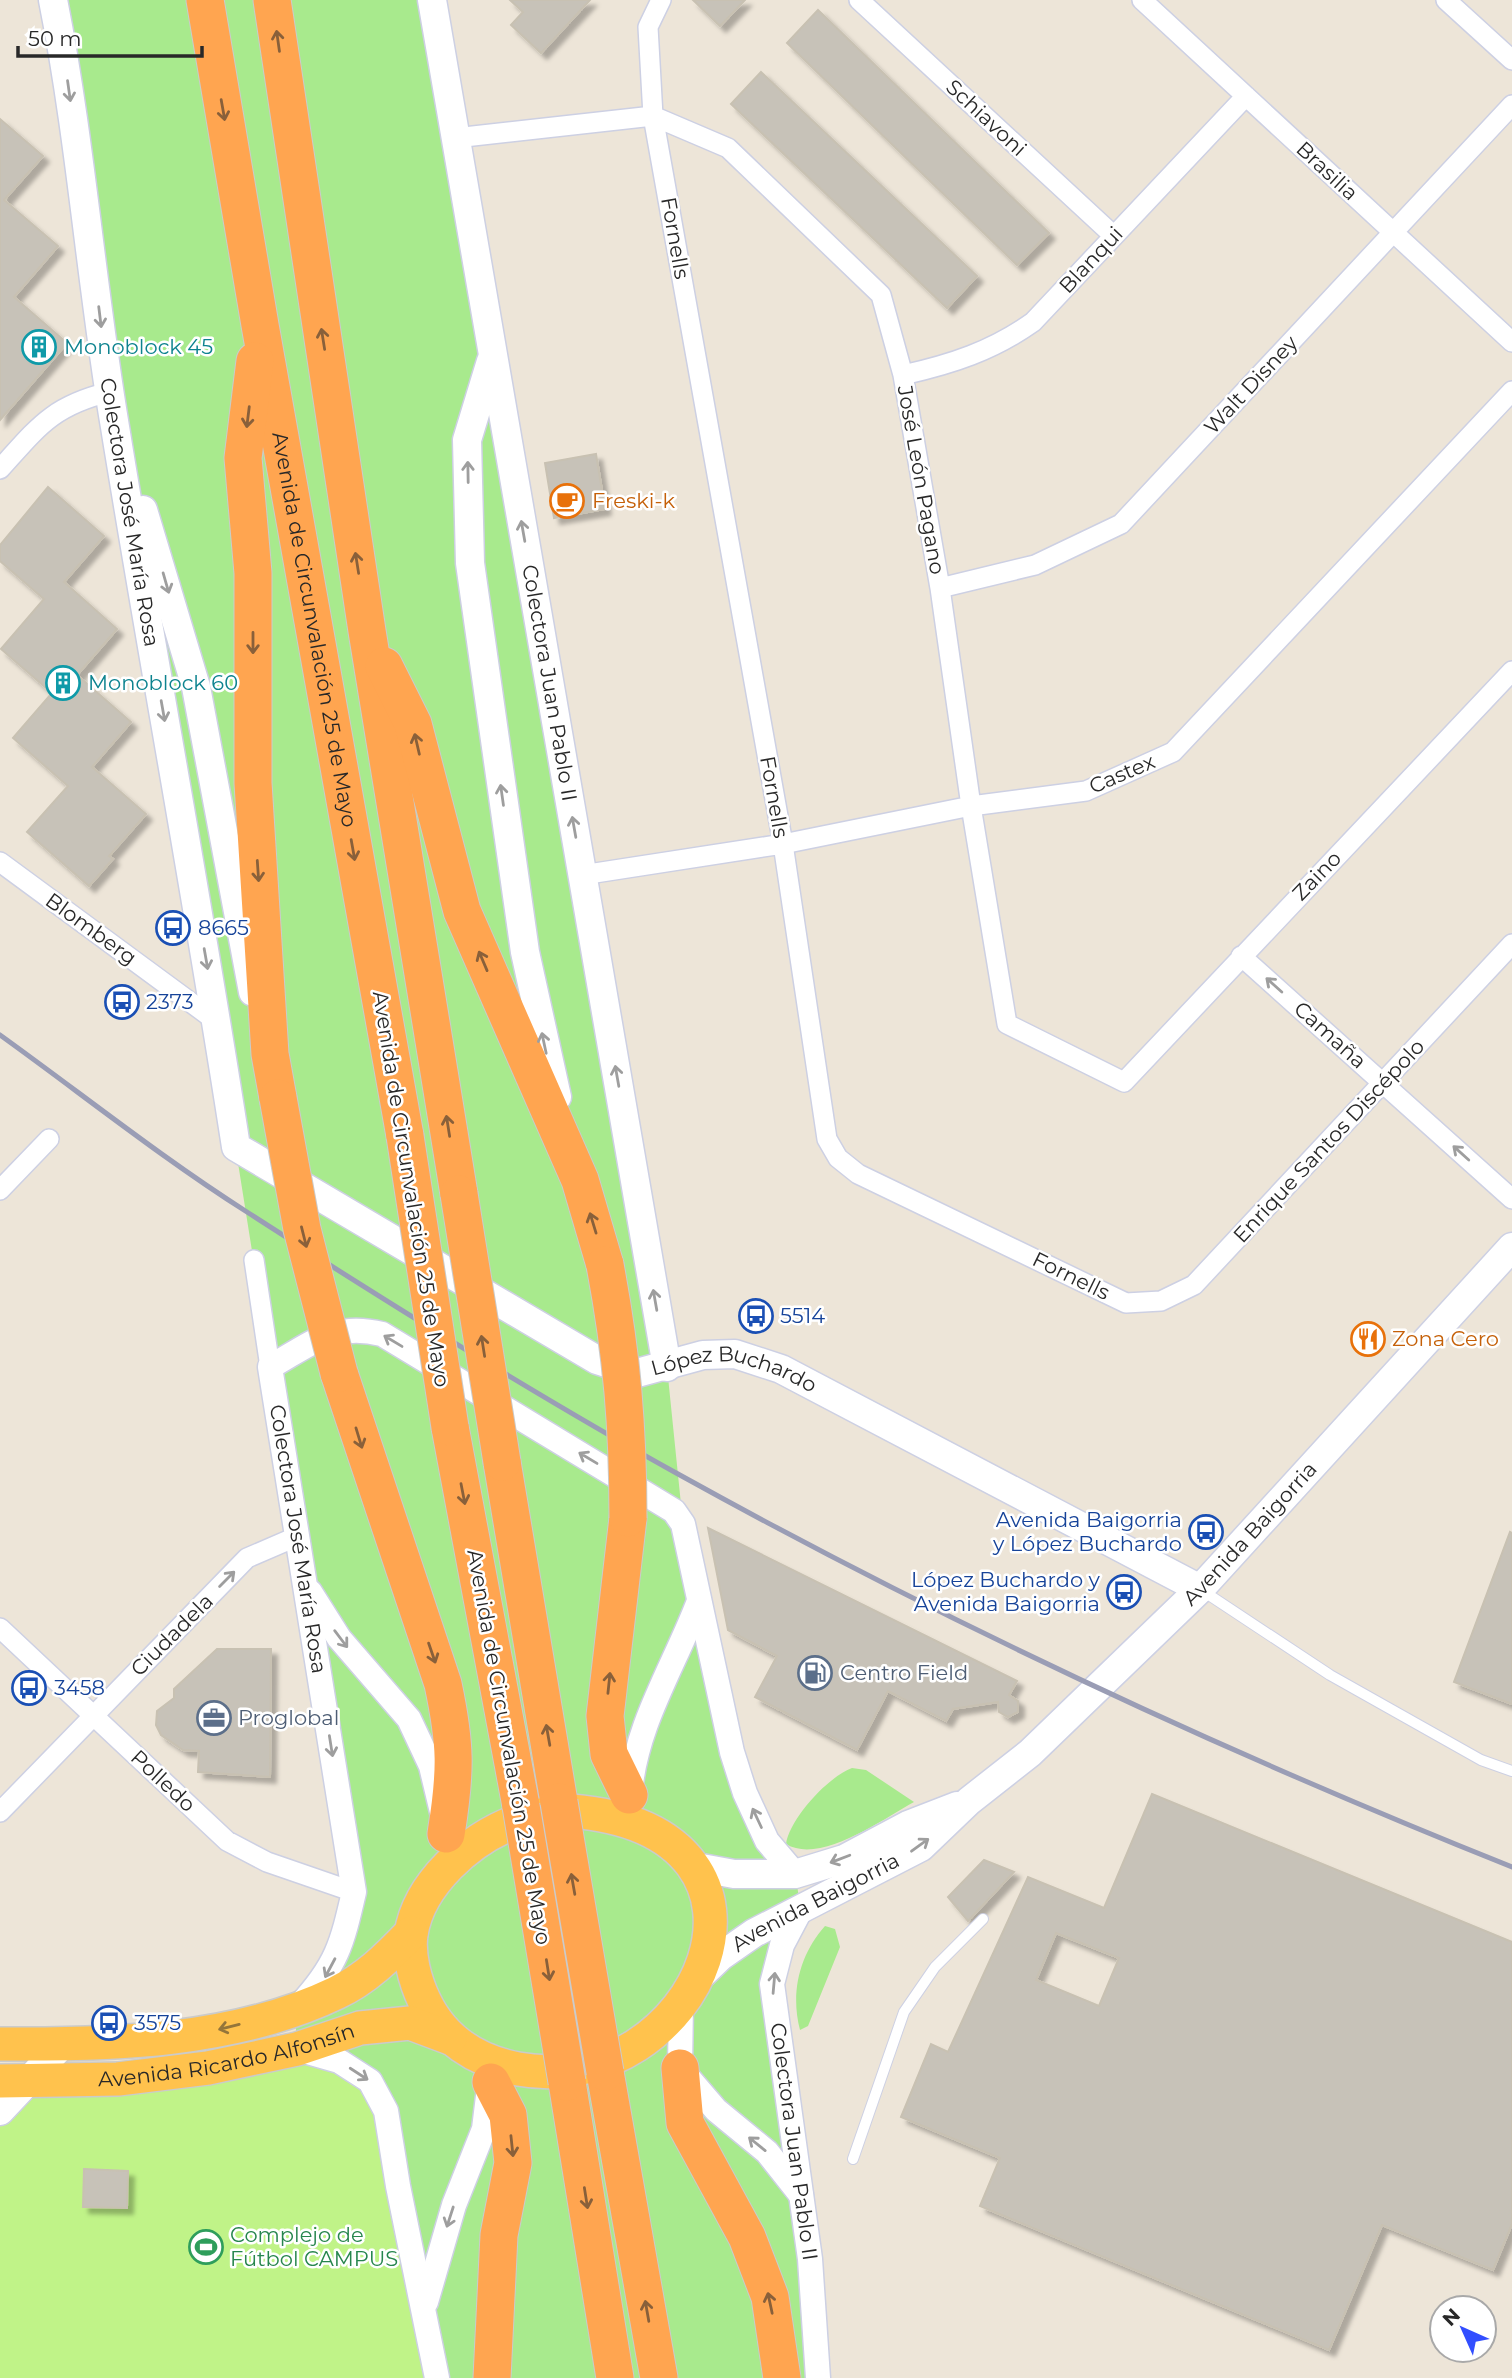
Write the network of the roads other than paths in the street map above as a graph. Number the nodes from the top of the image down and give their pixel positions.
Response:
1 (53, 0) edge
2 (197, 0) edge
3 (205, 0) edge
4 (272, 0) edge
5 (432, 0) edge
6 (661, 0) edge
7 (859, 0) edge
8 (1142, 0) edge
9 (1446, 0) edge
10 (212, 43) junction
11 (1512, 60) edge
12 (1246, 96) junction
13 (1512, 105) edge
14 (653, 116) junction
15 (456, 138) junction
16 (1394, 233) junction
17 (1114, 236) junction
18 (260, 325) junction
19 (1512, 342) edge
20 (493, 355) junction
21 (904, 375) junction
22 (1512, 391) edge
23 (110, 392) junction
24 (114, 425) junction
25 (0, 469) edge
26 (940, 589) junction
27 (367, 631) junction
28 (1512, 671) edge
29 (971, 806) junction
30 (783, 844) junction
31 (0, 862) edge
32 (582, 875) junction
33 (1512, 944) edge
34 (1241, 956) junction
35 (216, 1021) junction
36 (270, 1054) junction
37 (1124, 1082) joint
38 (1383, 1083) junction
39 (48, 1139) dead end
40 (236, 1147) joint
41 (580, 1180) junction
42 (0, 1190) edge
43 (1512, 1199) edge
44 (1512, 1247) edge
45 (254, 1261) dead end
46 (1126, 1303) joint
47 (270, 1367) junction
48 (667, 1367) junction
49 (298, 1536) junction
50 (304, 1582) junction
51 (1200, 1589) junction
52 (699, 1601) junction
53 (0, 1628) edge
54 (93, 1715) junction
55 (1512, 1771) edge
56 (629, 1795) junction
57 (970, 1801) junction
58 (0, 1812) edge
59 (446, 1833) junction
60 (654, 1833) junction
61 (696, 1867) junction
62 (795, 1874) junction
63 (354, 1892) junction
64 (429, 1892) junction
65 (801, 1909) junction
66 (983, 1919) dead end
67 (411, 1933) junction
68 (688, 1992) junction
69 (295, 2010) junction
70 (0, 2044) edge
71 (62, 2045) junction
72 (459, 2045) junction
73 (297, 2049) junction
74 (680, 2068) junction
75 (14, 2081) edge
76 (491, 2082) junction
77 (0, 2111) edge
78 (853, 2160) dead end
79 (801, 2196) junction
80 (425, 2308) junction
81 (781, 2374) edge
82 (436, 2378) edge
83 (492, 2378) edge
84 (615, 2378) edge
85 (659, 2378) edge
86 (818, 2378) edge

1 -> 23 main road, Colectora José María Rosa
2 - 10 highway
3 - 10 highway, Avenida de Circunvalación 25 de Mayo
27 -> 4 highway, Avenida de Circunvalación 25 de Mayo
5 - 15 main road, Colectora Juan Pablo II
6 - 14 street, Fornells
7 - 17 street, Schiavoni
8 - 12 street, Brasilia
9 - 11 street
10 -> 18 highway, Avenida de Circunvalación 25 de Mayo
12 - 16 street, Brasilia
12 - 17 street, Blanqui
13 - 16 street, Walt Disney
14 - 15 street, José León Pagano
14 - 21 street, José León Pagano
14 - 30 street, Fornells
15 - 20 main road, Colectora Juan Pablo II
16 - 19 street, Brasilia
16 - 26 street, Walt Disney
17 - 21 street, Blanqui
18 -> 36 highway
18 -> 84 highway, Avenida de Circunvalación 25 de Mayo, bridge
32 -> 20 main road, Colectora Juan Pablo II
41 -> 20 main road
21 - 26 street, José León Pagano
22 - 29 street, Castex
23 - 24 main road, Colectora José María Rosa
23 - 25 street
24 -> 35 main road, Colectora José María Rosa
24 -> 36 main road
26 - 29 street, José León Pagano
41 -> 27 highway
85 -> 27 highway, Avenida de Circunvalación 25 de Mayo, bridge
28 - 34 street, Zaino
29 - 30 street, Castex
29 - 37 street, José León Pagano
30 - 32 street, Castex
30 - 46 street, Fornells
31 - 35 street, Blomberg
48 -> 32 main road, Colectora Juan Pablo II
33 - 38 street, Enrique Santos Discépolo
34 - 37 street, Zaino
38 -> 34 street, Camaña
35 - 40 main road, Colectora José María Rosa
36 -> 59 highway, bridge
43 -> 38 street, Camaña
38 - 46 street, Enrique Santos Discépolo
39 - 42 street
40 - 48 main road, López Buchardo
56 -> 41 highway, bridge
44 - 51 main road, Avenida Baigorria
45 - 47 street, Colectora José María Rosa
47 - 49 street, Colectora José María Rosa
52 -> 47 street
48 - 51 main road, López Buchardo
49 - 50 street, Colectora José María Rosa
54 -> 49 street, Ciudadela
50 -> 59 street
50 -> 63 street, Colectora José María Rosa
51 - 55 lane
51 - 57 main road, Avenida Baigorria
52 - 56 street
62 -> 52 street
53 - 54 street, Polledo
54 - 58 street, Ciudadela
54 - 63 street, Polledo
56 - 60 street
57 -> 62 main road, Avenida Baigorria
65 -> 57 main road, Avenida Baigorria
59 - 64 street
60 - 61 highway
60 - 64 highway
61 - 62 main road, Avenida Baigorria
61 - 68 highway
63 -> 69 street, Colectora José María Rosa
64 - 67 highway
65 - 68 main road, Avenida Baigorria
79 -> 65 street, Colectora Juan Pablo II
66 - 78 lane
67 - 69 highway, Avenida Ricardo Alfonsín
67 - 72 highway
68 - 72 highway, Avenida Ricardo Alfonsín
68 - 74 street
69 -> 71 highway, Avenida Ricardo Alfonsín
70 - 71 highway, Avenida Ricardo Alfonsín
71 - 75 main road
72 - 73 highway, Avenida Ricardo Alfonsín
72 - 76 street
73 - 75 highway, Avenida Ricardo Alfonsín
73 -> 80 street
79 -> 74 street
81 -> 74 highway
75 - 77 main road
76 -> 80 street
76 -> 83 highway
79 - 86 street, Colectora Juan Pablo II
80 - 82 street

